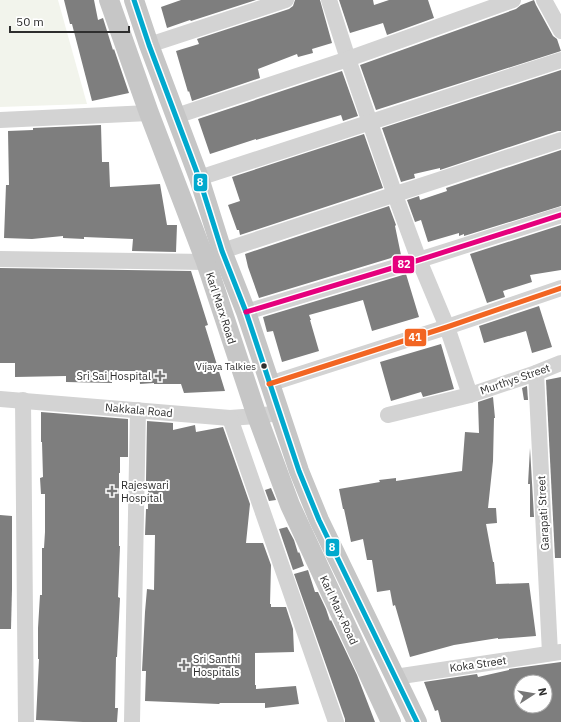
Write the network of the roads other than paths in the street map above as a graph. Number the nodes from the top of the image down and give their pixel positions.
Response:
1 (110, 0) edge
2 (134, 0) edge
3 (286, 0) edge
4 (329, 0) edge
5 (513, 0) edge
6 (544, 0) edge
7 (561, 30) edge
8 (149, 45) junction
9 (348, 59) junction
10 (561, 60) edge
11 (149, 113) junction
12 (176, 116) junction
13 (0, 120) edge
14 (370, 121) junction
15 (561, 140) edge
16 (198, 178) junction
17 (396, 195) junction
18 (561, 215) edge
19 (214, 257) junction
20 (0, 259) edge
21 (419, 260) junction
22 (561, 288) edge
23 (246, 312) junction
24 (447, 327) junction
25 (561, 363) edge
26 (536, 373) junction
27 (269, 384) junction
28 (470, 394) junction
29 (0, 399) edge
30 (23, 400) junction
31 (138, 410) junction
32 (279, 413) junction
33 (257, 416) junction
34 (388, 416) dead end
35 (230, 418) junction
36 (556, 653) edge
37 (394, 676) junction
38 (26, 722) edge
39 (132, 722) edge
40 (336, 722) edge
41 (391, 722) edge
42 (417, 722) edge

1 - 11 main road, Karl Marx Road
2 - 8 main road, Karl Marx Road
3 - 8 street
4 - 9 street
5 - 9 street
6 - 7 street
8 - 12 main road, Karl Marx Road
9 - 12 street
9 - 14 street
10 - 14 street
11 - 13 street
11 - 19 main road, Karl Marx Road
12 - 16 main road, Karl Marx Road
14 - 16 street
14 - 17 street
15 - 17 street
16 - 19 main road, Karl Marx Road
17 - 19 street
17 - 21 street
18 - 21 street
19 - 20 street
19 - 23 main road, Karl Marx Road
19 - 33 main road, Karl Marx Road
21 - 23 street
21 - 24 street
22 - 24 street
23 - 27 main road, Karl Marx Road
24 - 27 street
24 - 28 street
25 - 26 street, Murthys Street
26 - 28 street, Murthys Street
26 - 36 street, Garapati Street
27 - 32 main road, Karl Marx Road
28 - 34 street, Murthys Street
29 - 30 street, Nakkala Road
30 - 31 street, Nakkala Road
30 - 38 street
31 - 35 street, Nakkala Road
31 - 39 street
32 - 33 street, Nakkala Road
32 - 37 main road, Karl Marx Road
33 - 35 street, Nakkala Road
33 - 41 main road, Karl Marx Road
35 - 40 street
36 - 37 street, Koka Street
37 - 42 main road, Karl Marx Road

